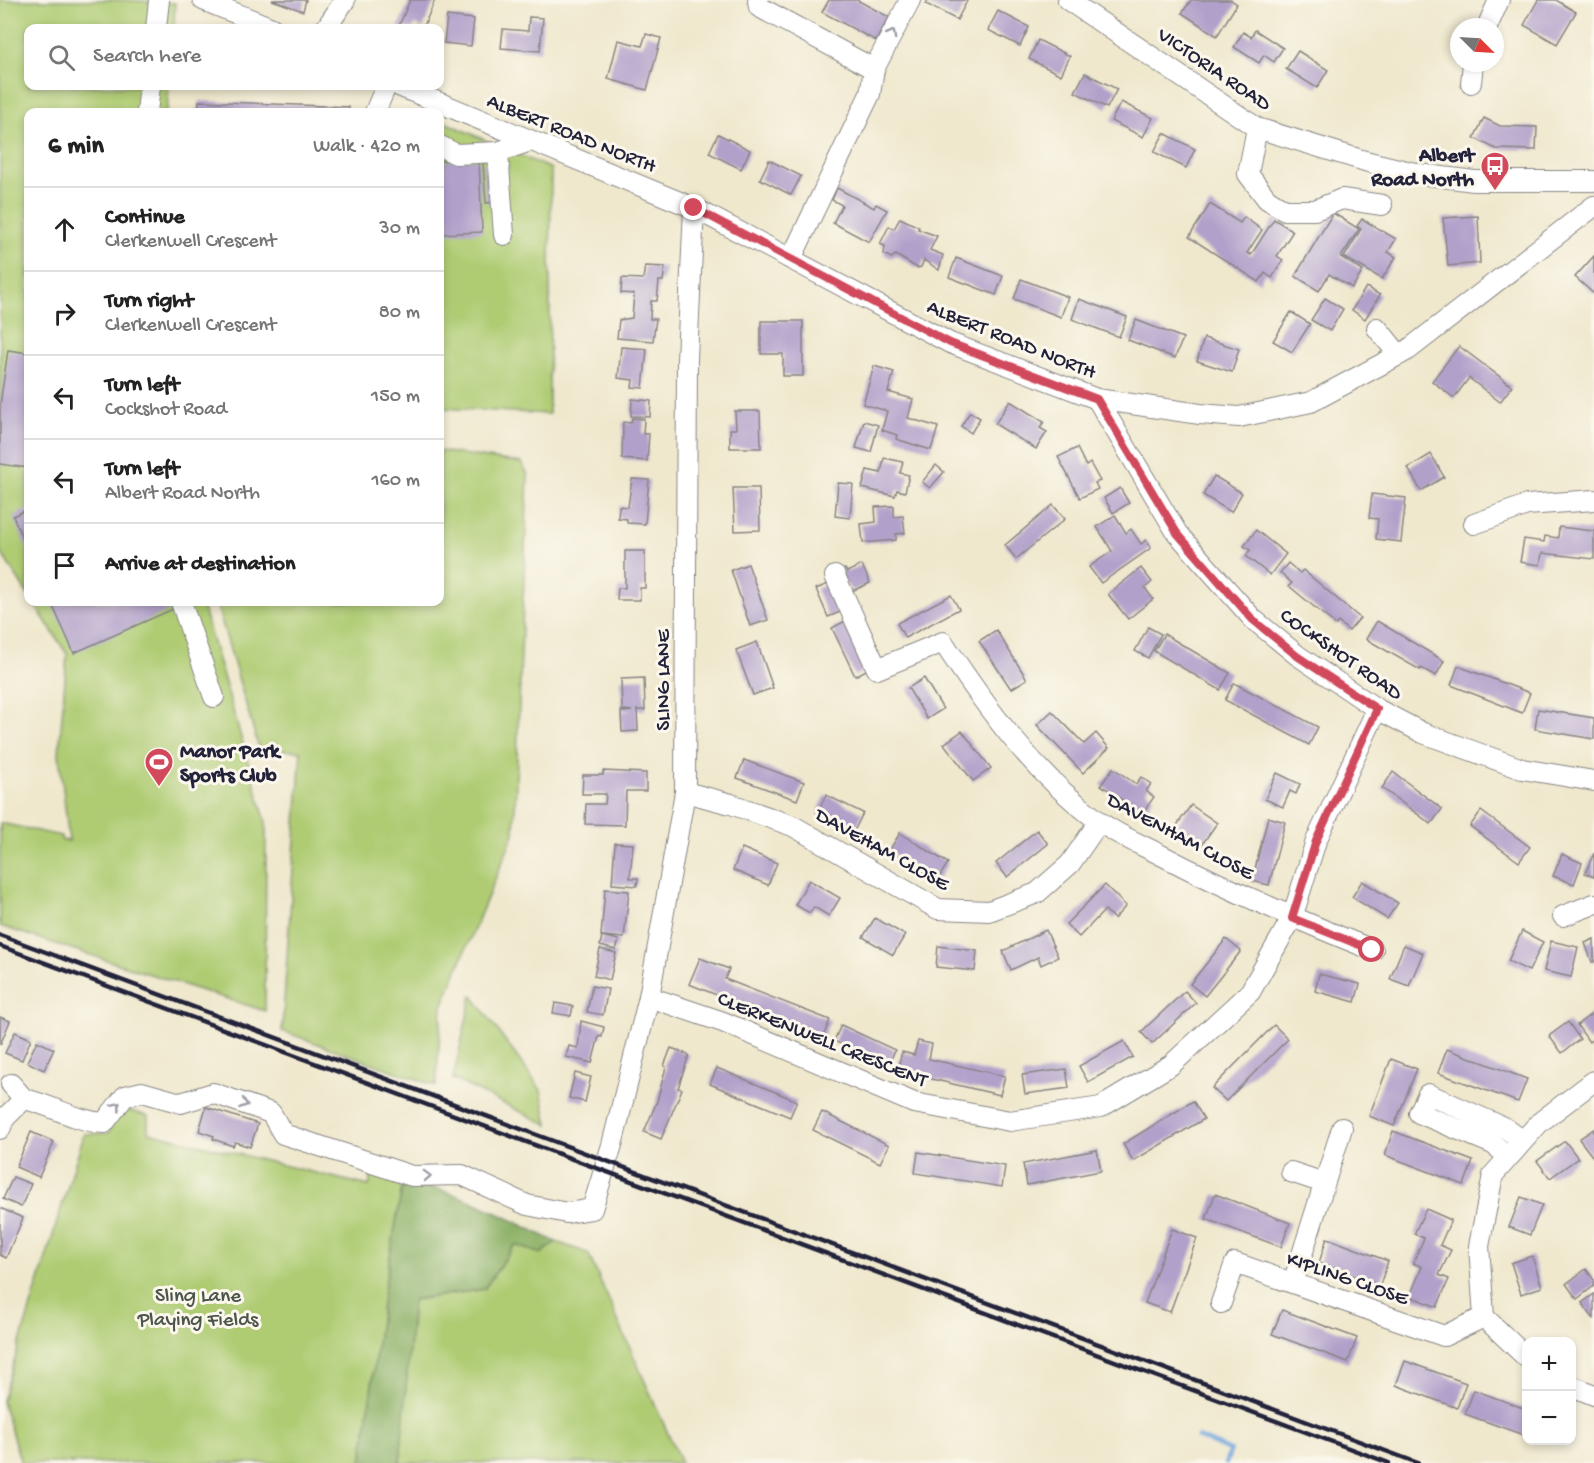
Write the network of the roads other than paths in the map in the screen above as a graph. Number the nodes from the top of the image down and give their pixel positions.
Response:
1 (159, 0) edge
2 (345, 0) edge
3 (758, 0) edge
4 (910, 0) edge
5 (1068, 0) edge
6 (1499, 0) edge
7 (214, 2) edge
8 (1491, 18) edge
9 (156, 24) edge
10 (263, 24) edge
11 (329, 24) edge
12 (874, 69) junction
13 (1472, 72) edge
14 (1471, 83) dead end
15 (150, 90) edge
16 (384, 90) edge
17 (405, 90) edge
18 (433, 107) edge
19 (147, 108) edge
20 (377, 108) edge
21 (444, 111) edge
22 (1257, 128) junction
23 (530, 141) junction
24 (444, 148) edge
25 (498, 152) junction
26 (1594, 181) edge
27 (1383, 205) dead end
28 (1594, 206) edge
29 (694, 208) junction
30 (504, 235) dead end
31 (791, 260) junction
32 (1377, 328) dead end
33 (1399, 355) junction
34 (1097, 399) junction
35 (1594, 500) edge
36 (1474, 524) dead end
37 (835, 576) dead end
38 (182, 606) edge
39 (214, 697) dead end
40 (1377, 709) junction
41 (1594, 781) edge
42 (685, 792) junction
43 (1099, 822) junction
44 (1594, 903) edge
45 (1563, 916) dead end
46 (1292, 918) junction
47 (1372, 950) dead end
48 (649, 997) junction
49 (1594, 1081) edge
50 (11, 1084) dead end
51 (24, 1099) junction
52 (1342, 1128) dead end
53 (0, 1129) edge
54 (1522, 1140) junction
55 (1508, 1156) junction
56 (1291, 1172) dead end
57 (1324, 1183) junction
58 (1293, 1283) junction
59 (1221, 1303) dead end
60 (1484, 1317) junction
61 (1522, 1352) edge
62 (1576, 1388) edge
63 (1594, 1395) edge

1 - 9 street
2 - 11 street
3 - 12 street
12 -> 4 street
5 - 22 street, VICTORIA ROAD
6 - 8 street
7 - 10 street
12 - 31 street
13 - 14 street
15 - 19 street
16 - 20 street
17 - 18 street, ALBERT ROAD NORTH
21 - 23 street, ALBERT ROAD NORTH
22 - 26 street, VICTORIA ROAD
22 - 27 street
23 - 25 street
23 - 29 street, ALBERT ROAD NORTH
24 - 25 street
25 - 30 street
28 - 33 street, ALBERT ROAD NORTH
29 - 31 street, ALBERT ROAD NORTH
29 - 42 street, SLING LANE
31 - 34 street, ALBERT ROAD NORTH
32 - 33 street
33 - 34 street, ALBERT ROAD NORTH
34 - 40 street, COCKSHOT ROAD
35 - 36 street
37 - 43 street, DAVENHAM CLOSE
38 - 39 street
40 - 41 street, COCKSHOT ROAD
40 - 46 street, CLERKENWELL CRESCENT
42 - 43 street, DAVEHAM CLOSE
42 - 48 street, SLING LANE
43 - 46 street, DAVENHAM CLOSE
44 - 45 street
46 - 47 street
46 - 48 street, CLERKENWELL CRESCENT
51 -> 48 street, SLING LANE
49 - 54 street
50 - 51 street
51 - 53 street
52 - 57 street
54 - 55 street
54 - 55 street
55 - 60 street
56 - 57 street
57 - 58 street
58 - 59 street, KIPLING CLOSE
58 - 60 street, KIPLING CLOSE
60 - 61 street
62 - 63 street

